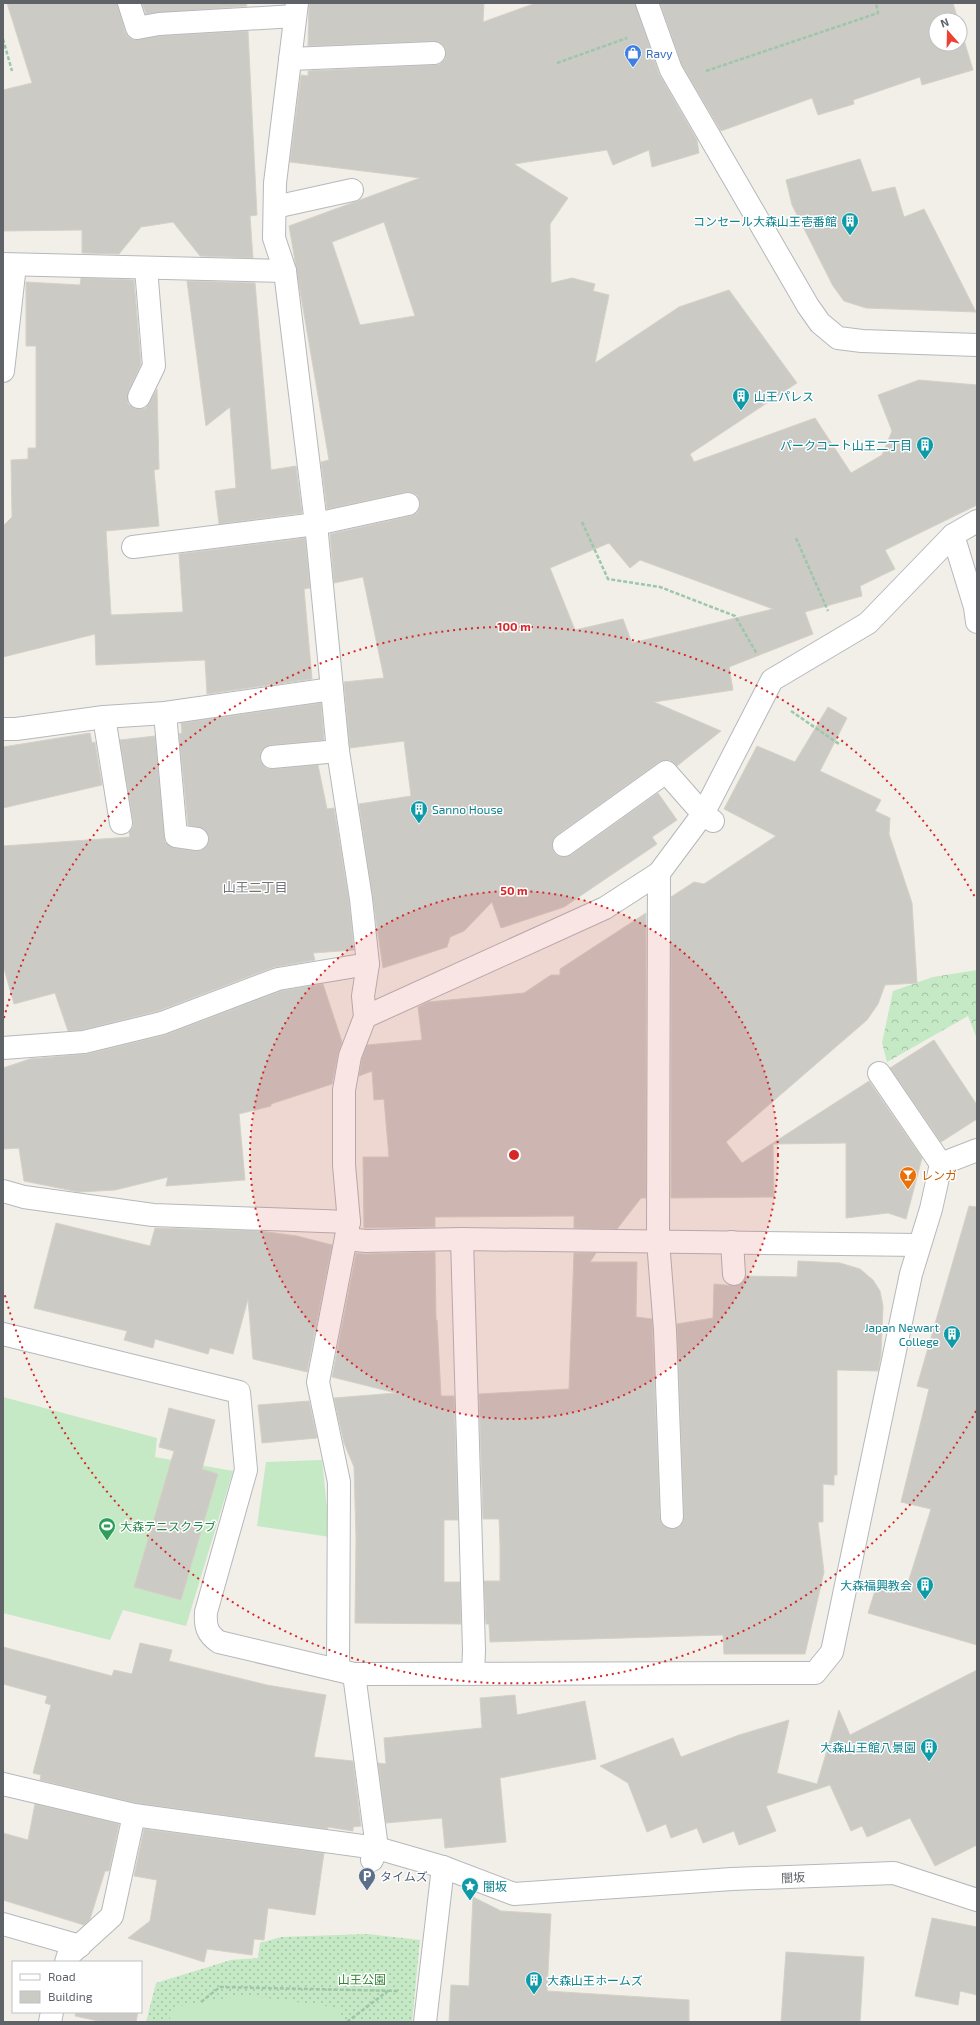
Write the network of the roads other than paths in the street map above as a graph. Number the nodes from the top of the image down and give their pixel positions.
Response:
1 (129, 3) edge
2 (647, 3) edge
3 (296, 10) edge
4 (434, 53) dead end
5 (290, 59) junction
6 (352, 190) dead end
7 (275, 206) junction
8 (9, 265) edge
9 (146, 268) junction
10 (285, 271) junction
11 (977, 345) edge
12 (3, 371) edge
13 (140, 397) dead end
14 (408, 504) dead end
15 (977, 522) edge
16 (316, 524) junction
17 (953, 535) junction
18 (133, 547) dead end
19 (977, 622) edge
20 (332, 689) junction
21 (165, 713) junction
22 (104, 717) junction
23 (3, 729) edge
24 (338, 751) junction
25 (272, 757) dead end
26 (708, 817) junction
27 (121, 823) dead end
28 (197, 839) dead end
29 (564, 845) dead end
30 (659, 873) junction
31 (368, 964) junction
32 (365, 1017) junction
33 (3, 1048) edge
34 (879, 1073) dead end
35 (977, 1150) edge
36 (942, 1164) junction
37 (3, 1191) edge
38 (347, 1231) junction
39 (462, 1239) junction
40 (658, 1241) junction
41 (732, 1242) junction
42 (920, 1245) junction
43 (734, 1274) dead end
44 (3, 1334) edge
45 (672, 1517) dead end
46 (346, 1672) junction
47 (473, 1674) junction
48 (3, 1784) edge
49 (134, 1815) junction
50 (374, 1855) junction
51 (443, 1867) junction
52 (977, 1900) edge
53 (3, 1924) edge
54 (73, 1954) edge
55 (425, 2022) edge

1 - 3 street
2 - 11 street
3 - 5 street
4 - 5 street
5 - 7 street
6 - 7 street
7 - 10 street
8 - 9 street
8 - 12 street
9 - 10 street
9 - 13 street
10 - 16 street
14 - 16 street
15 - 17 street
16 - 18 street
16 - 20 street
17 - 19 street
17 - 26 street
20 - 21 street
20 - 24 street
21 - 22 street
21 - 28 street
22 - 23 street
22 - 27 street
24 - 25 street
24 - 31 street
26 - 29 street
26 - 30 street
30 - 32 street
30 - 40 street
31 - 32 street
31 - 33 street
32 - 38 street
34 - 36 street
35 - 36 street
36 - 42 street
37 - 38 street
38 - 39 street
38 - 46 street
39 - 40 street
39 - 47 street
40 - 41 street
40 - 45 street
41 - 42 street
41 - 43 street
42 - 47 street
44 - 46 street
46 - 47 street
46 - 50 street
48 - 49 street, 闇坂
49 - 50 street, 闇坂
49 - 54 street
50 - 51 street, 闇坂
51 - 52 street, 闇坂
51 - 55 street
53 - 54 street

